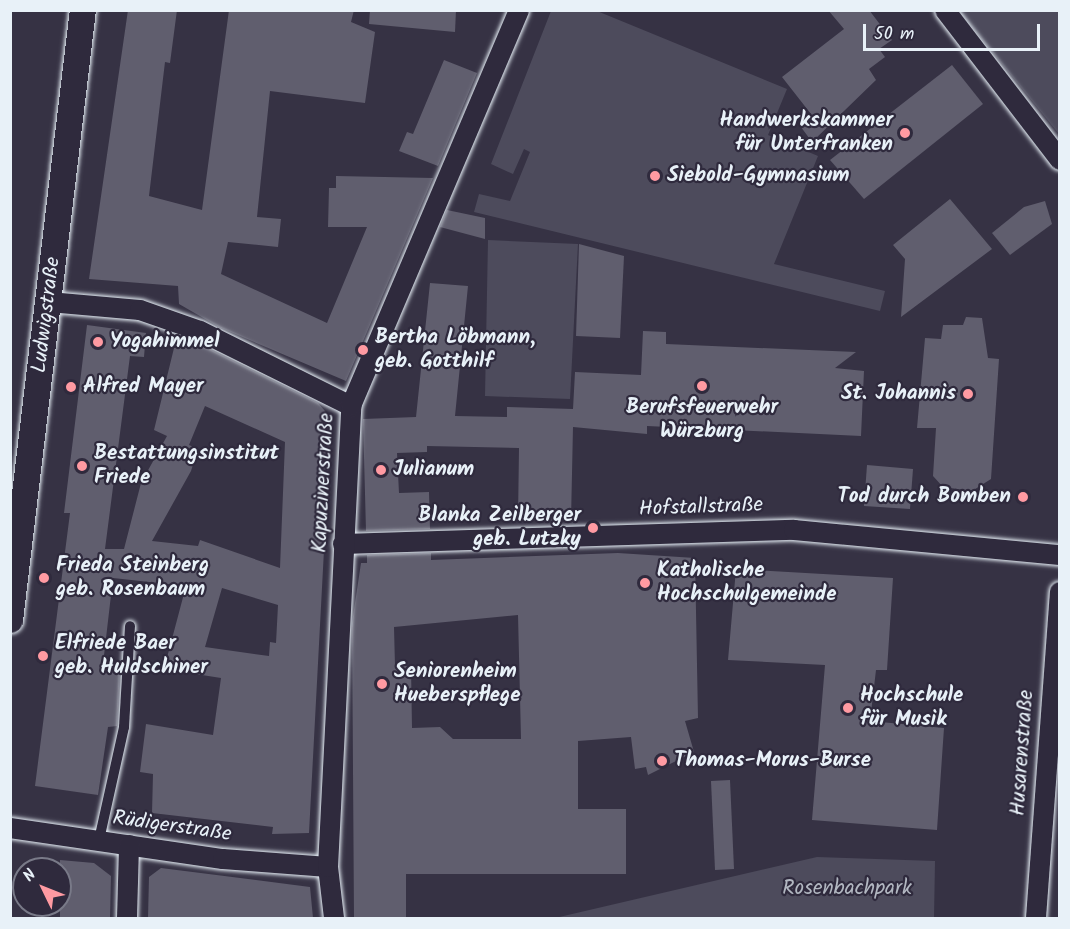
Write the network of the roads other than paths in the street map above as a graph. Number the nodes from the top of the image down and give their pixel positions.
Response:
1 (83, 10) edge
2 (519, 10) edge
3 (945, 10) edge
4 (1059, 160) edge
5 (49, 302) junction
6 (351, 406) junction
7 (343, 544) junction
8 (1059, 555) edge
9 (1059, 592) edge
10 (10, 620) edge
11 (130, 626) dead end
12 (10, 828) edge
13 (99, 840) junction
14 (129, 845) junction
15 (328, 867) junction
16 (127, 918) edge
17 (334, 918) edge
18 (1036, 918) edge

1 - 5 street, Ludwigstraße
2 - 6 street, Kapuzinerstraße
3 - 4 street
5 - 6 street
5 - 10 street, Ludwigstraße
6 - 7 street, Kapuzinerstraße
7 - 8 street, Hofstallstraße
7 - 15 street, Kapuzinerstraße
9 - 18 street, Husarenstraße
11 - 13 lane
12 - 13 street, Rüdigerstraße
13 - 14 street, Rüdigerstraße
14 - 15 street, Rüdigerstraße
14 - 16 street
15 - 17 street, Kapuzinerstraße

